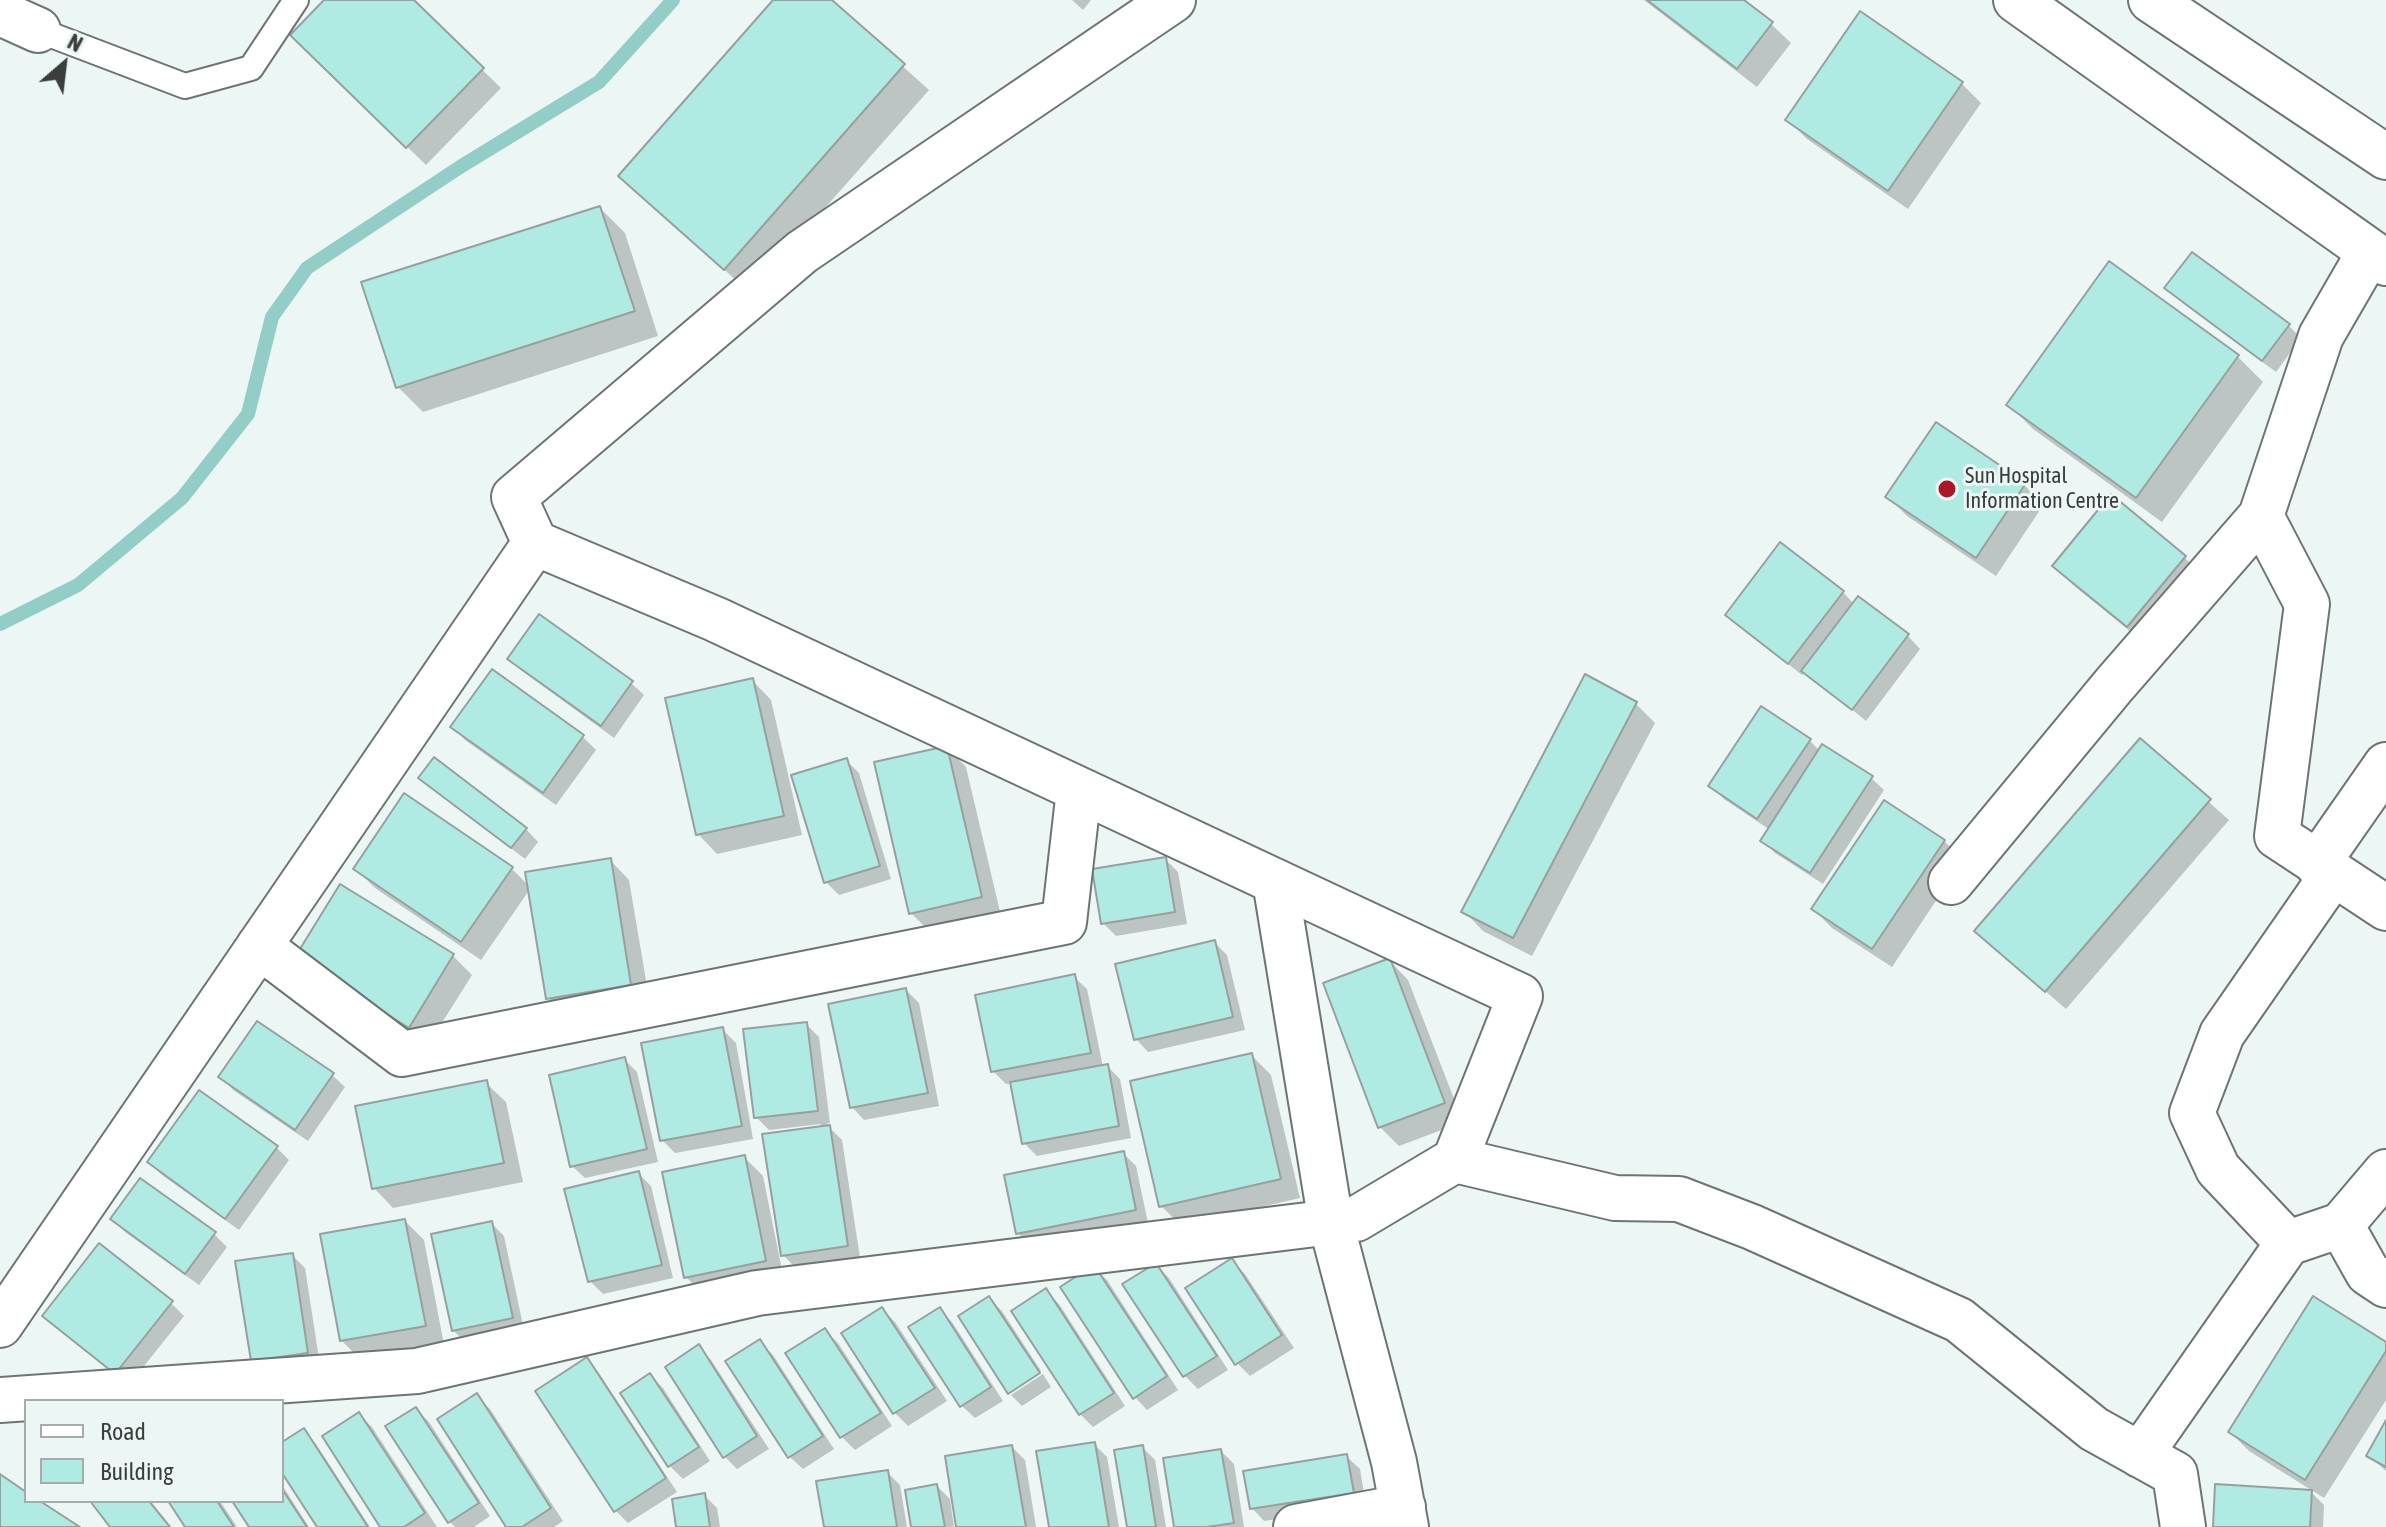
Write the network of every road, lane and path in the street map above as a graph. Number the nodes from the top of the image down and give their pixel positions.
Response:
1 (296, 0) edge
2 (1173, 0) edge
3 (2016, 0) edge
4 (2151, 0) edge
5 (19, 22) edge
6 (2386, 157) edge
7 (2378, 258) edge
8 (2261, 516) junction
9 (535, 543) junction
10 (2386, 765) edge
11 (1079, 790) junction
12 (2325, 869) junction
13 (1275, 881) junction
14 (1951, 882) dead end
15 (2386, 908) edge
16 (259, 946) junction
17 (1455, 1160) junction
18 (2386, 1172) edge
19 (1331, 1223) junction
20 (2341, 1225) junction
21 (2288, 1243) junction
22 (2386, 1285) edge
23 (0, 1325) edge
24 (0, 1400) edge
25 (2140, 1455) junction
26 (1404, 1517) edge
27 (1296, 1527) edge
28 (2183, 1527) edge

1 - 5 lane
2 - 9 street
3 - 7 street
4 - 6 street
7 - 8 street
8 - 12 street
8 - 14 street
9 - 11 street
9 - 16 street
10 - 12 street
11 - 13 street
11 - 16 street
12 - 15 street
12 - 21 street
13 - 17 street
13 - 19 street
16 - 23 street
17 - 19 street
17 - 25 street
18 - 20 street
19 - 24 street
19 - 26 street
20 - 21 street
20 - 22 street
21 - 25 street
25 - 28 street
26 - 27 street

